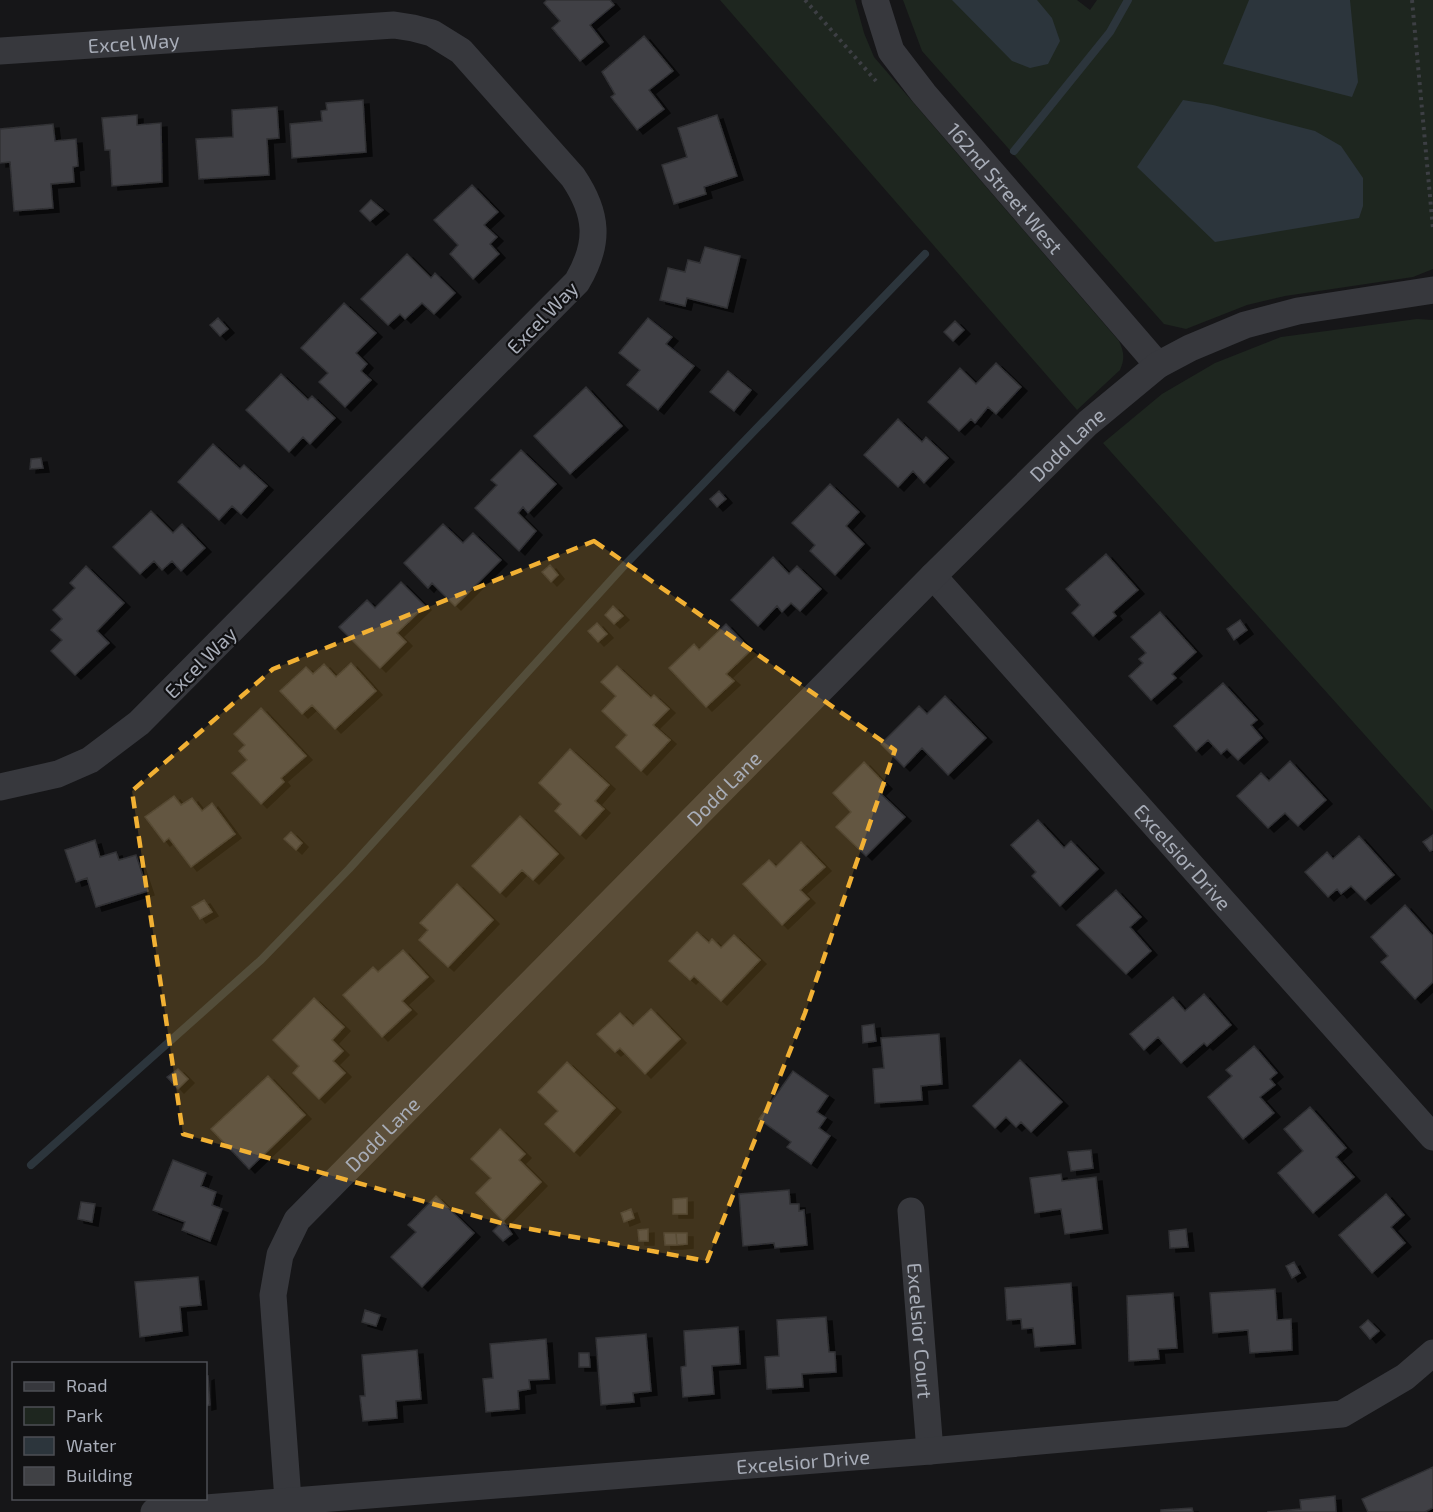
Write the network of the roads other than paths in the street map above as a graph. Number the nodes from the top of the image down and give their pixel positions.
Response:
1 (875, 0) edge
2 (0, 51) edge
3 (1433, 290) edge
4 (1158, 365) junction
5 (933, 576) junction
6 (0, 787) edge
7 (1433, 1137) edge
8 (911, 1211) dead end
9 (1433, 1353) edge
10 (930, 1450) junction
11 (288, 1500) junction
12 (154, 1512) edge

1 - 4 street, 162nd Street West
2 - 6 street, Excel Way
3 - 4 street, Dodd Lane
4 - 5 street, Dodd Lane
5 - 7 street, Excelsior Drive
5 - 11 street, Dodd Lane
8 - 10 street, Excelsior Court
9 - 10 street, Excelsior Drive
10 - 11 street, Excelsior Drive
11 - 12 street, Excelsior Drive

